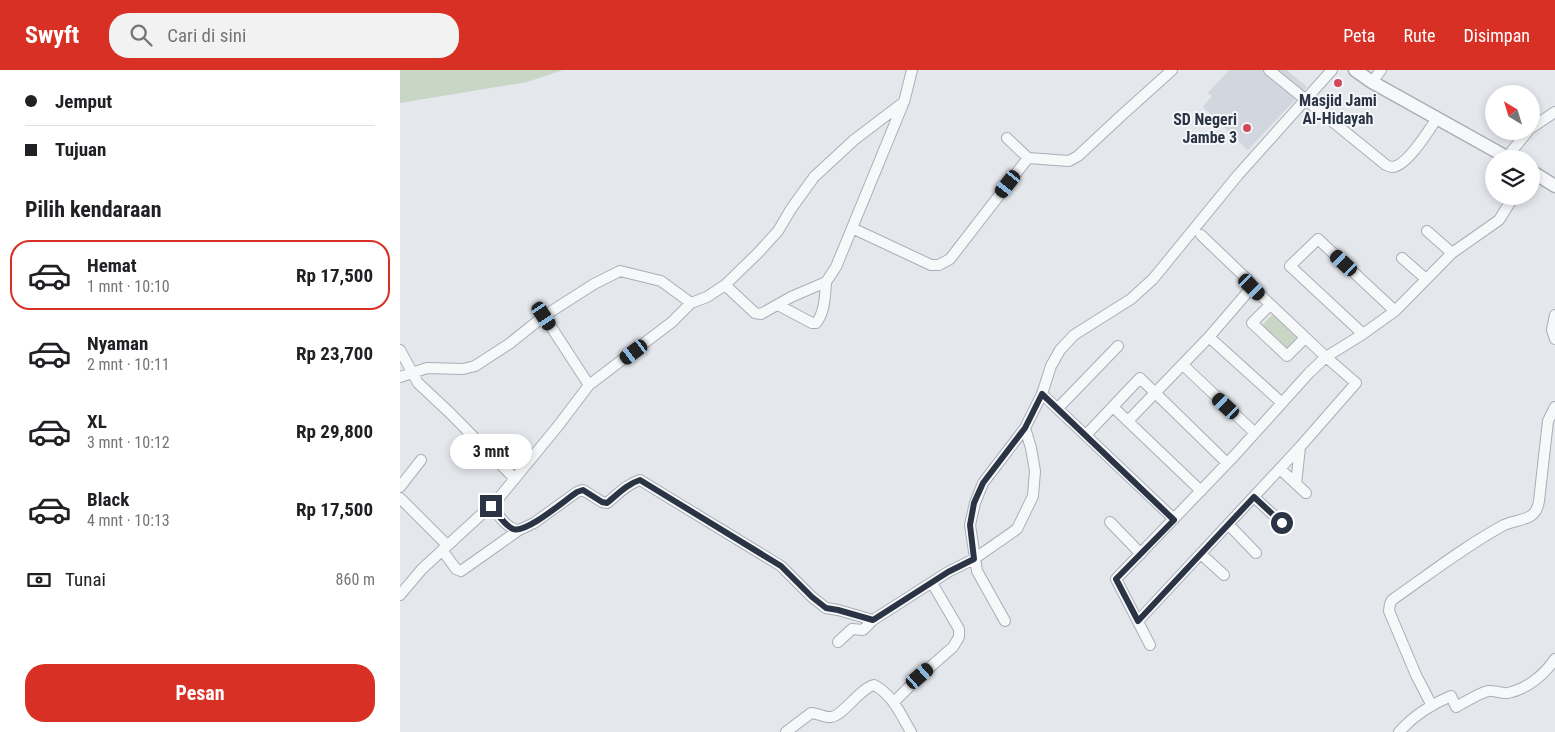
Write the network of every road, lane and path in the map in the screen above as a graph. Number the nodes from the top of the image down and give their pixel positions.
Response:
1 (912, 70) edge
2 (1172, 70) edge
3 (1269, 70) edge
4 (1332, 70) edge
5 (1355, 70) edge
6 (1381, 70) edge
7 (1372, 82) junction
8 (1306, 99) junction
9 (904, 102) junction
10 (1555, 112) edge
11 (1438, 118) junction
12 (1540, 122) edge
13 (1007, 138) dead end
14 (1494, 150) edge
15 (1028, 158) junction
16 (1540, 177) edge
17 (1555, 186) edge
18 (1508, 205) edge
19 (852, 228) junction
20 (1427, 231) dead end
21 (1201, 234) dead end
22 (1452, 253) junction
23 (1402, 258) dead end
24 (1426, 279) junction
25 (826, 282) junction
26 (725, 285) junction
27 (1252, 287) junction
28 (691, 303) junction
29 (778, 305) junction
30 (1270, 305) junction
31 (1395, 311) junction
32 (1555, 315) edge
33 (544, 316) junction
34 (1363, 334) junction
35 (1209, 337) junction
36 (1305, 338) junction
37 (1555, 339) edge
38 (1118, 346) dead end
39 (400, 350) edge
40 (1326, 357) junction
41 (1183, 365) junction
42 (412, 372) junction
43 (400, 377) edge
44 (589, 385) junction
45 (1156, 393) junction
46 (1042, 394) junction
47 (1282, 403) junction
48 (1113, 407) junction
49 (1555, 407) edge
50 (1058, 408) junction
51 (1128, 421) junction
52 (1025, 428) junction
53 (1255, 433) junction
54 (1086, 435) junction
55 (1300, 447) junction
56 (421, 460) dead end
57 (1228, 463) junction
58 (1280, 469) junction
59 (515, 479) junction
60 (1296, 484) junction
61 (400, 487) edge
62 (1201, 492) junction
63 (1306, 494) dead end
64 (1254, 497) junction
65 (400, 498) edge
66 (491, 506) junction
67 (1174, 520) junction
68 (1110, 522) dead end
69 (1282, 523) dead end
70 (1228, 524) junction
71 (519, 530) junction
72 (444, 548) junction
73 (1256, 553) dead end
74 (1141, 554) junction
75 (1201, 554) junction
76 (974, 559) junction
77 (1224, 575) dead end
78 (932, 583) junction
79 (400, 595) edge
80 (873, 620) junction
81 (1005, 620) dead end
82 (1138, 621) junction
83 (838, 642) dead end
84 (1150, 645) dead end
85 (1555, 659) edge
86 (894, 702) junction
87 (1432, 704) junction
88 (786, 732) edge
89 (911, 732) edge
90 (1399, 732) edge

1 - 9 street
2 - 15 street
3 - 8 street
4 - 8 street
5 - 7 street
6 - 7 street
7 - 11 street
8 - 11 street
8 - 46 street
9 - 19 street
9 - 26 street
10 - 12 street
11 - 14 street
13 - 15 street
15 - 19 street
16 - 17 street
18 - 22 street
19 - 25 street
20 - 22 street
21 - 27 street
22 - 24 street
23 - 24 street
24 - 31 street
25 - 29 street
25 - 29 street
26 - 28 street
26 - 29 street
27 - 30 street
27 - 35 street
28 - 33 street
28 - 44 street
30 - 36 street
30 - 36 street
31 - 34 street
31 - 34 street
32 - 37 street
33 - 42 street
33 - 44 street
34 - 40 street
35 - 41 street
35 - 47 street
36 - 40 street
38 - 50 street
39 - 42 street
40 - 47 street
40 - 55 street
41 - 45 street
41 - 53 street
42 - 43 street
42 - 59 street
44 - 59 street
45 - 48 street
45 - 51 street
45 - 57 street
46 - 50 street
46 - 52 street
47 - 53 street
48 - 51 street
48 - 54 street
49 - 87 street
50 - 54 street
51 - 62 street
52 - 76 street
52 - 76 street
53 - 57 street
54 - 67 street
55 - 58 street
55 - 60 street
56 - 61 street
57 - 62 street
58 - 60 street
58 - 64 street
59 - 66 street
60 - 63 street
62 - 67 street
64 - 69 street
64 - 70 street
65 - 72 street
66 - 71 street
66 - 72 street
67 - 74 street
68 - 74 street
70 - 73 street
70 - 75 street
71 - 72 street
71 - 80 street
72 - 79 street
74 - 82 street
75 - 77 street
75 - 82 street
76 - 78 street
76 - 81 street
78 - 80 street
78 - 86 street
80 - 83 street
82 - 84 street
85 - 87 street
86 - 88 street
86 - 89 street
87 - 90 street

